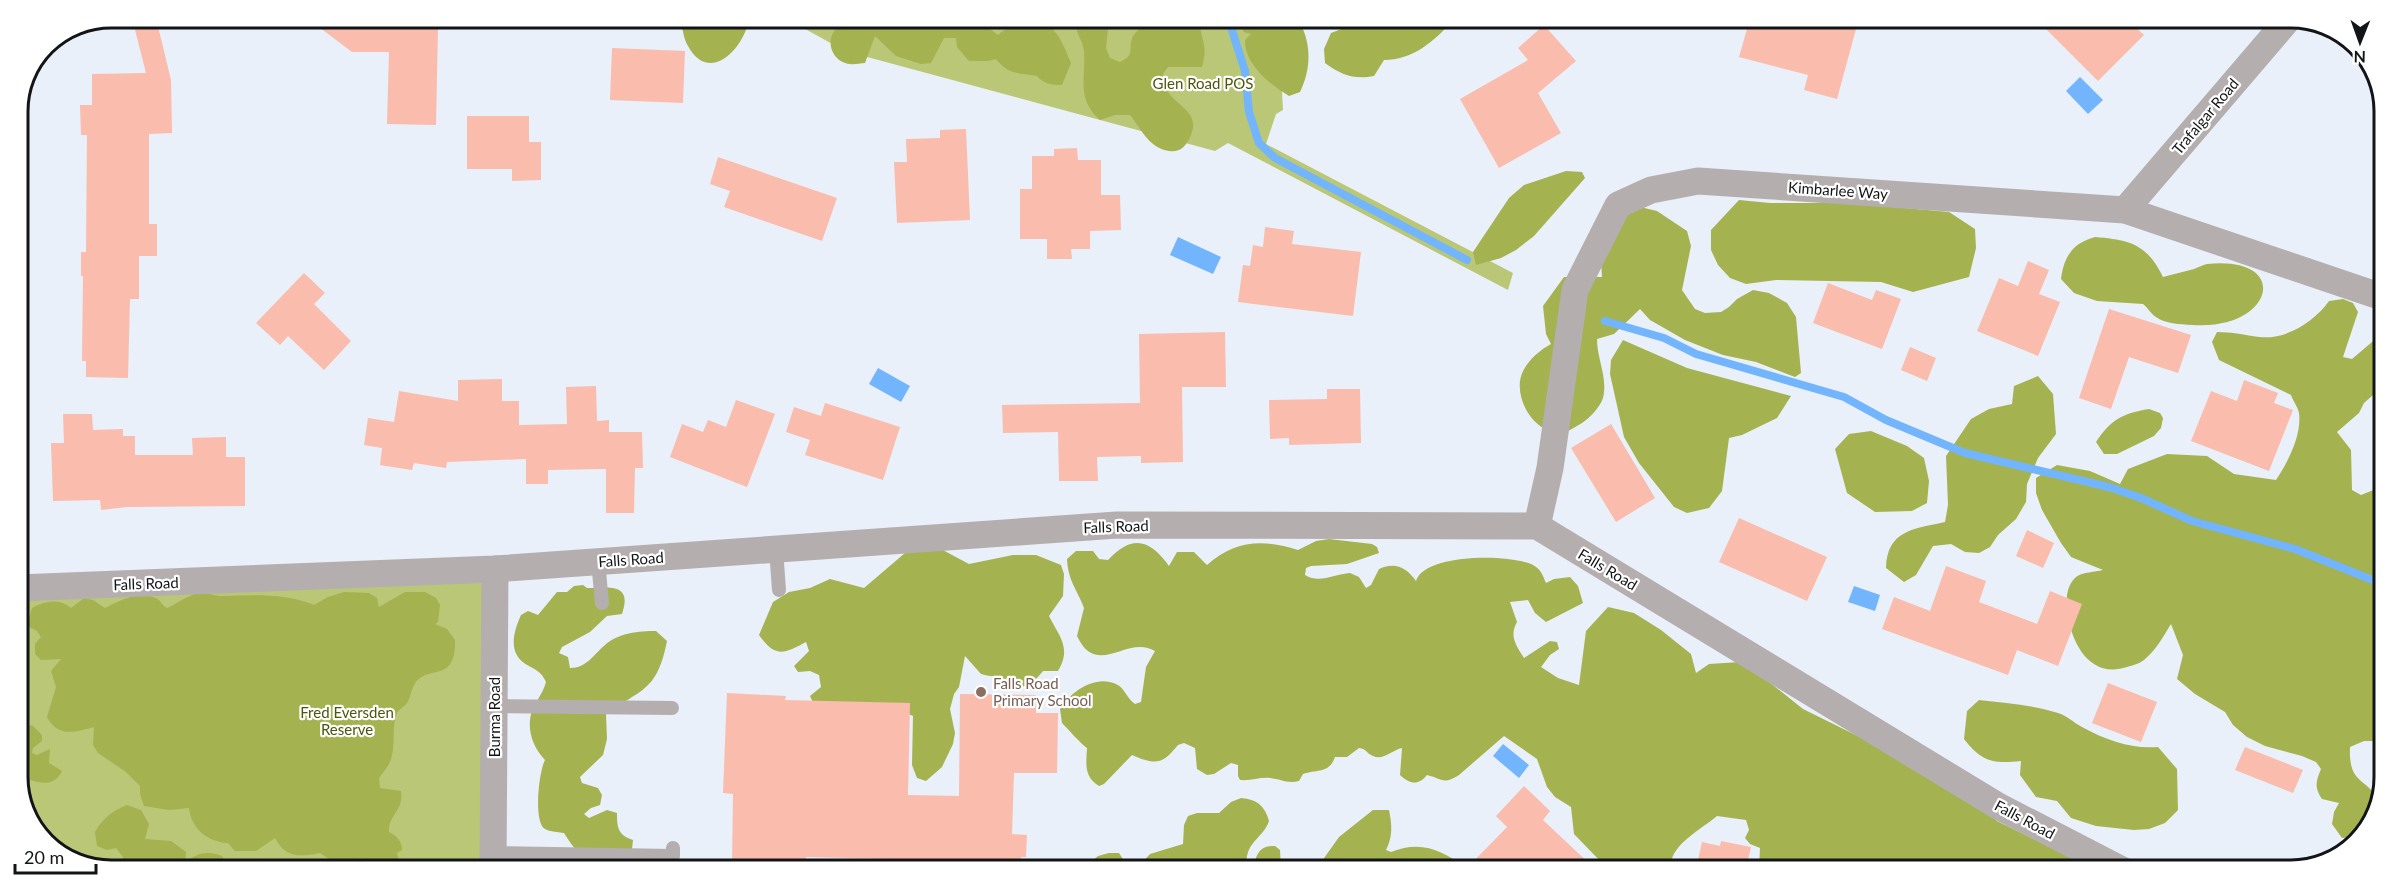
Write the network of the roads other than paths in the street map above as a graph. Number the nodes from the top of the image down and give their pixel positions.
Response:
1 (2276, 28) edge
2 (2125, 210) junction
3 (2373, 294) edge
4 (1537, 526) junction
5 (776, 549) junction
6 (598, 561) junction
7 (495, 569) junction
8 (29, 588) edge
9 (779, 590) dead end
10 (602, 603) dead end
11 (494, 706) junction
12 (672, 708) dead end
13 (673, 848) dead end
14 (493, 860) edge
15 (2103, 860) edge

1 - 2 street, Trafalgar Road
2 - 3 street, Kimbarlee Way
2 - 4 street, Kimbarlee Way
4 - 5 street, Falls Road
4 - 15 street, Falls Road
5 - 6 street, Falls Road
5 - 9 lane
6 - 7 street, Falls Road
6 - 10 lane
7 - 8 street, Falls Road
7 - 11 street, Burma Road
11 - 12 lane
11 - 14 street, Burma Road
13 - 14 lane

